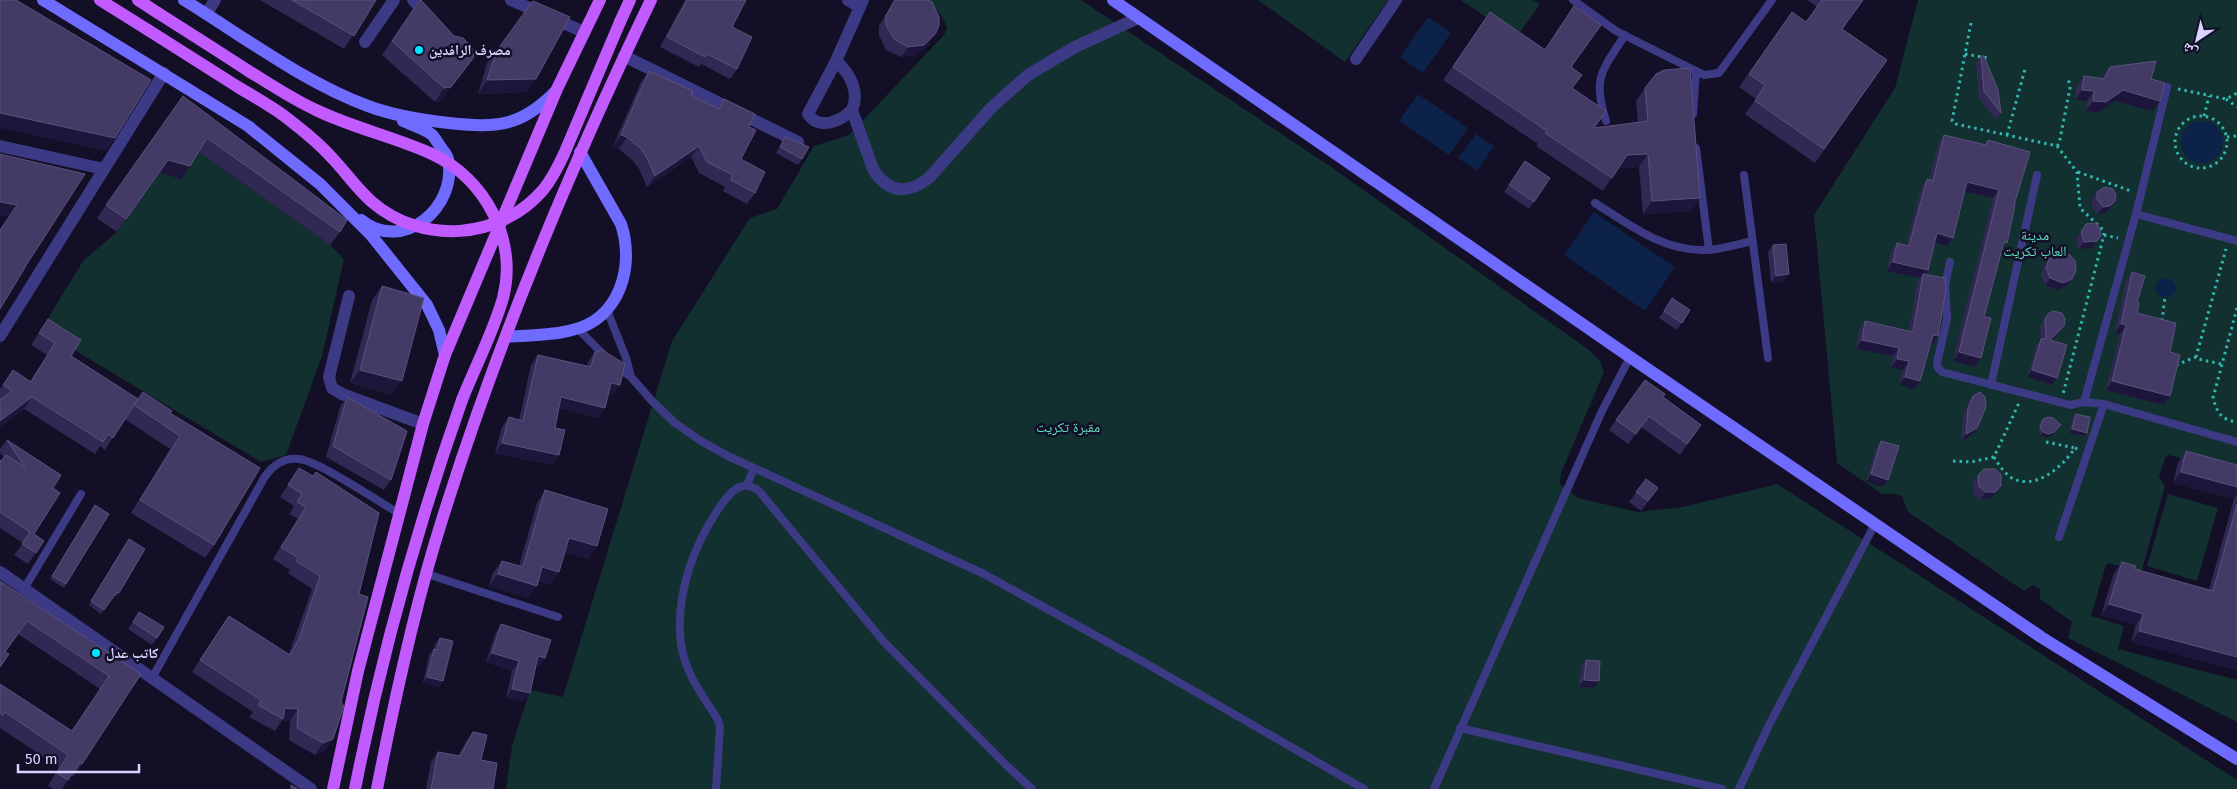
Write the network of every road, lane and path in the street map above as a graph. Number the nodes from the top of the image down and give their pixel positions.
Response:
1 (43, 0) edge
2 (100, 0) edge
3 (138, 0) edge
4 (184, 0) edge
5 (215, 0) edge
6 (394, 0) edge
7 (511, 0) edge
8 (600, 0) edge
9 (630, 0) edge
10 (651, 0) edge
11 (848, 0) edge
12 (1112, 0) edge
13 (1396, 0) edge
14 (1573, 0) edge
15 (1772, 0) edge
16 (417, 1) edge
17 (862, 3) edge
18 (206, 14) junction
19 (1138, 18) junction
20 (1971, 23) dead end
21 (439, 30) edge
22 (584, 32) junction
23 (1624, 35) junction
24 (365, 42) dead end
25 (1965, 54) junction
26 (624, 56) junction
27 (1988, 58) dead end
28 (1356, 59) dead end
29 (836, 61) junction
30 (2025, 69) dead end
31 (1696, 71) junction
32 (164, 73) junction
33 (2068, 78) dead end
34 (2167, 87) joint
35 (557, 89) junction
36 (2237, 93) edge
37 (2209, 96) junction
38 (2226, 99) junction
39 (369, 106) junction
40 (2237, 107) edge
41 (852, 110) junction
42 (2204, 116) junction
43 (1692, 120) edge
44 (1606, 121) edge
45 (2007, 135) junction
46 (2227, 136) junction
47 (2237, 136) edge
48 (1695, 139) edge
49 (798, 142) edge
50 (0, 146) edge
51 (2057, 146) junction
52 (580, 152) junction
53 (104, 169) junction
54 (2077, 172) junction
55 (1744, 175) dead end
56 (2038, 175) dead end
57 (2141, 194) junction
58 (340, 202) junction
59 (1595, 203) dead end
60 (2136, 214) junction
61 (2233, 240) edge
62 (1753, 241) junction
63 (1709, 250) junction
64 (1950, 262) dead end
65 (349, 296) dead end
66 (2165, 297) dead end
67 (2237, 308) edge
68 (607, 310) junction
69 (2162, 322) edge
70 (578, 328) junction
71 (0, 336) edge
72 (506, 337) junction
73 (445, 355) junction
74 (1630, 357) junction
75 (2196, 357) junction
76 (1768, 358) dead end
77 (2221, 364) junction
78 (2173, 366) edge
79 (631, 378) junction
80 (1992, 385) junction
81 (2024, 393) junction
82 (2084, 402) junction
83 (2061, 403) junction
84 (2104, 404) junction
85 (2237, 422) edge
86 (423, 424) junction
87 (2046, 442) dead end
88 (2237, 442) edge
89 (2075, 448) junction
90 (2088, 450) junction
91 (1994, 457) junction
92 (1953, 461) dead end
93 (754, 468) junction
94 (747, 485) junction
95 (81, 494) dead end
96 (400, 514) junction
97 (1875, 524) junction
98 (2059, 537) dead end
99 (0, 572) edge
100 (427, 574) junction
101 (24, 589) junction
102 (558, 617) dead end
103 (152, 678) junction
104 (1460, 728) junction
105 (2237, 760) edge
106 (311, 789) edge
107 (333, 789) edge
108 (355, 789) edge
109 (377, 789) edge
110 (716, 789) edge
111 (1032, 789) edge
112 (1364, 789) edge
113 (1434, 789) edge
114 (1722, 789) edge
115 (1739, 789) edge

1 - 32 street
2 - 9 main road, bridge
3 - 108 main road, bridge
4 - 18 street
5 - 18 street
6 - 24 street
7 - 22 street
8 - 22 main road
10 - 26 main road
11 - 17 street
12 - 19 street
13 - 28 street
14 - 23 lane
15 - 31 lane
16 - 21 street
17 - 29 street
18 - 39 street
19 - 41 street
19 - 74 street
20 - 25 path
22 - 35 main road
23 - 31 lane
23 - 44 lane
25 - 27 path
25 - 45 path
26 - 49 street
26 - 52 main road
29 - 41 street
29 - 41 street
30 - 45 path
31 - 43 lane
32 - 53 street
32 - 58 street
33 - 51 path
34 - 37 path
34 - 57 lane
35 - 39 street
35 - 73 main road
36 - 38 path
37 - 38 path
37 - 42 path
38 - 40 path
39 - 58 street
42 - 46 path
42 - 46 path
45 - 51 path
46 - 47 path
48 - 63 lane
50 - 53 street
51 - 54 path
52 - 68 street
52 - 72 main road
53 - 71 street
54 - 57 path
54 - 83 path
55 - 62 lane
56 - 80 lane
57 - 60 lane
58 - 73 street
59 - 63 lane
60 - 61 lane
60 - 82 lane
61 - 75 path
62 - 63 lane
62 - 76 lane
64 - 80 lane
65 - 86 street
66 - 69 path
67 - 77 path
68 - 70 street
68 - 79 lane
70 - 72 street
70 - 79 lane
72 - 100 main road
73 - 86 main road
74 - 97 street
74 - 104 lane
75 - 77 path
75 - 78 path
77 - 85 path
79 - 93 lane
80 - 81 lane
81 - 83 lane
81 - 91 path
82 - 83 lane
82 - 84 lane
84 - 88 lane
84 - 90 lane
86 - 96 main road
87 - 89 path
89 - 90 path
89 - 91 path
90 - 98 lane
91 - 92 path
93 - 94 lane
93 - 112 lane
94 - 110 lane
94 - 111 lane
95 - 101 lane
96 - 103 lane
96 - 107 main road
97 - 105 street
97 - 115 lane
99 - 101 street
100 - 102 lane
100 - 109 main road
101 - 103 street
103 - 106 street
104 - 113 lane
104 - 114 lane

